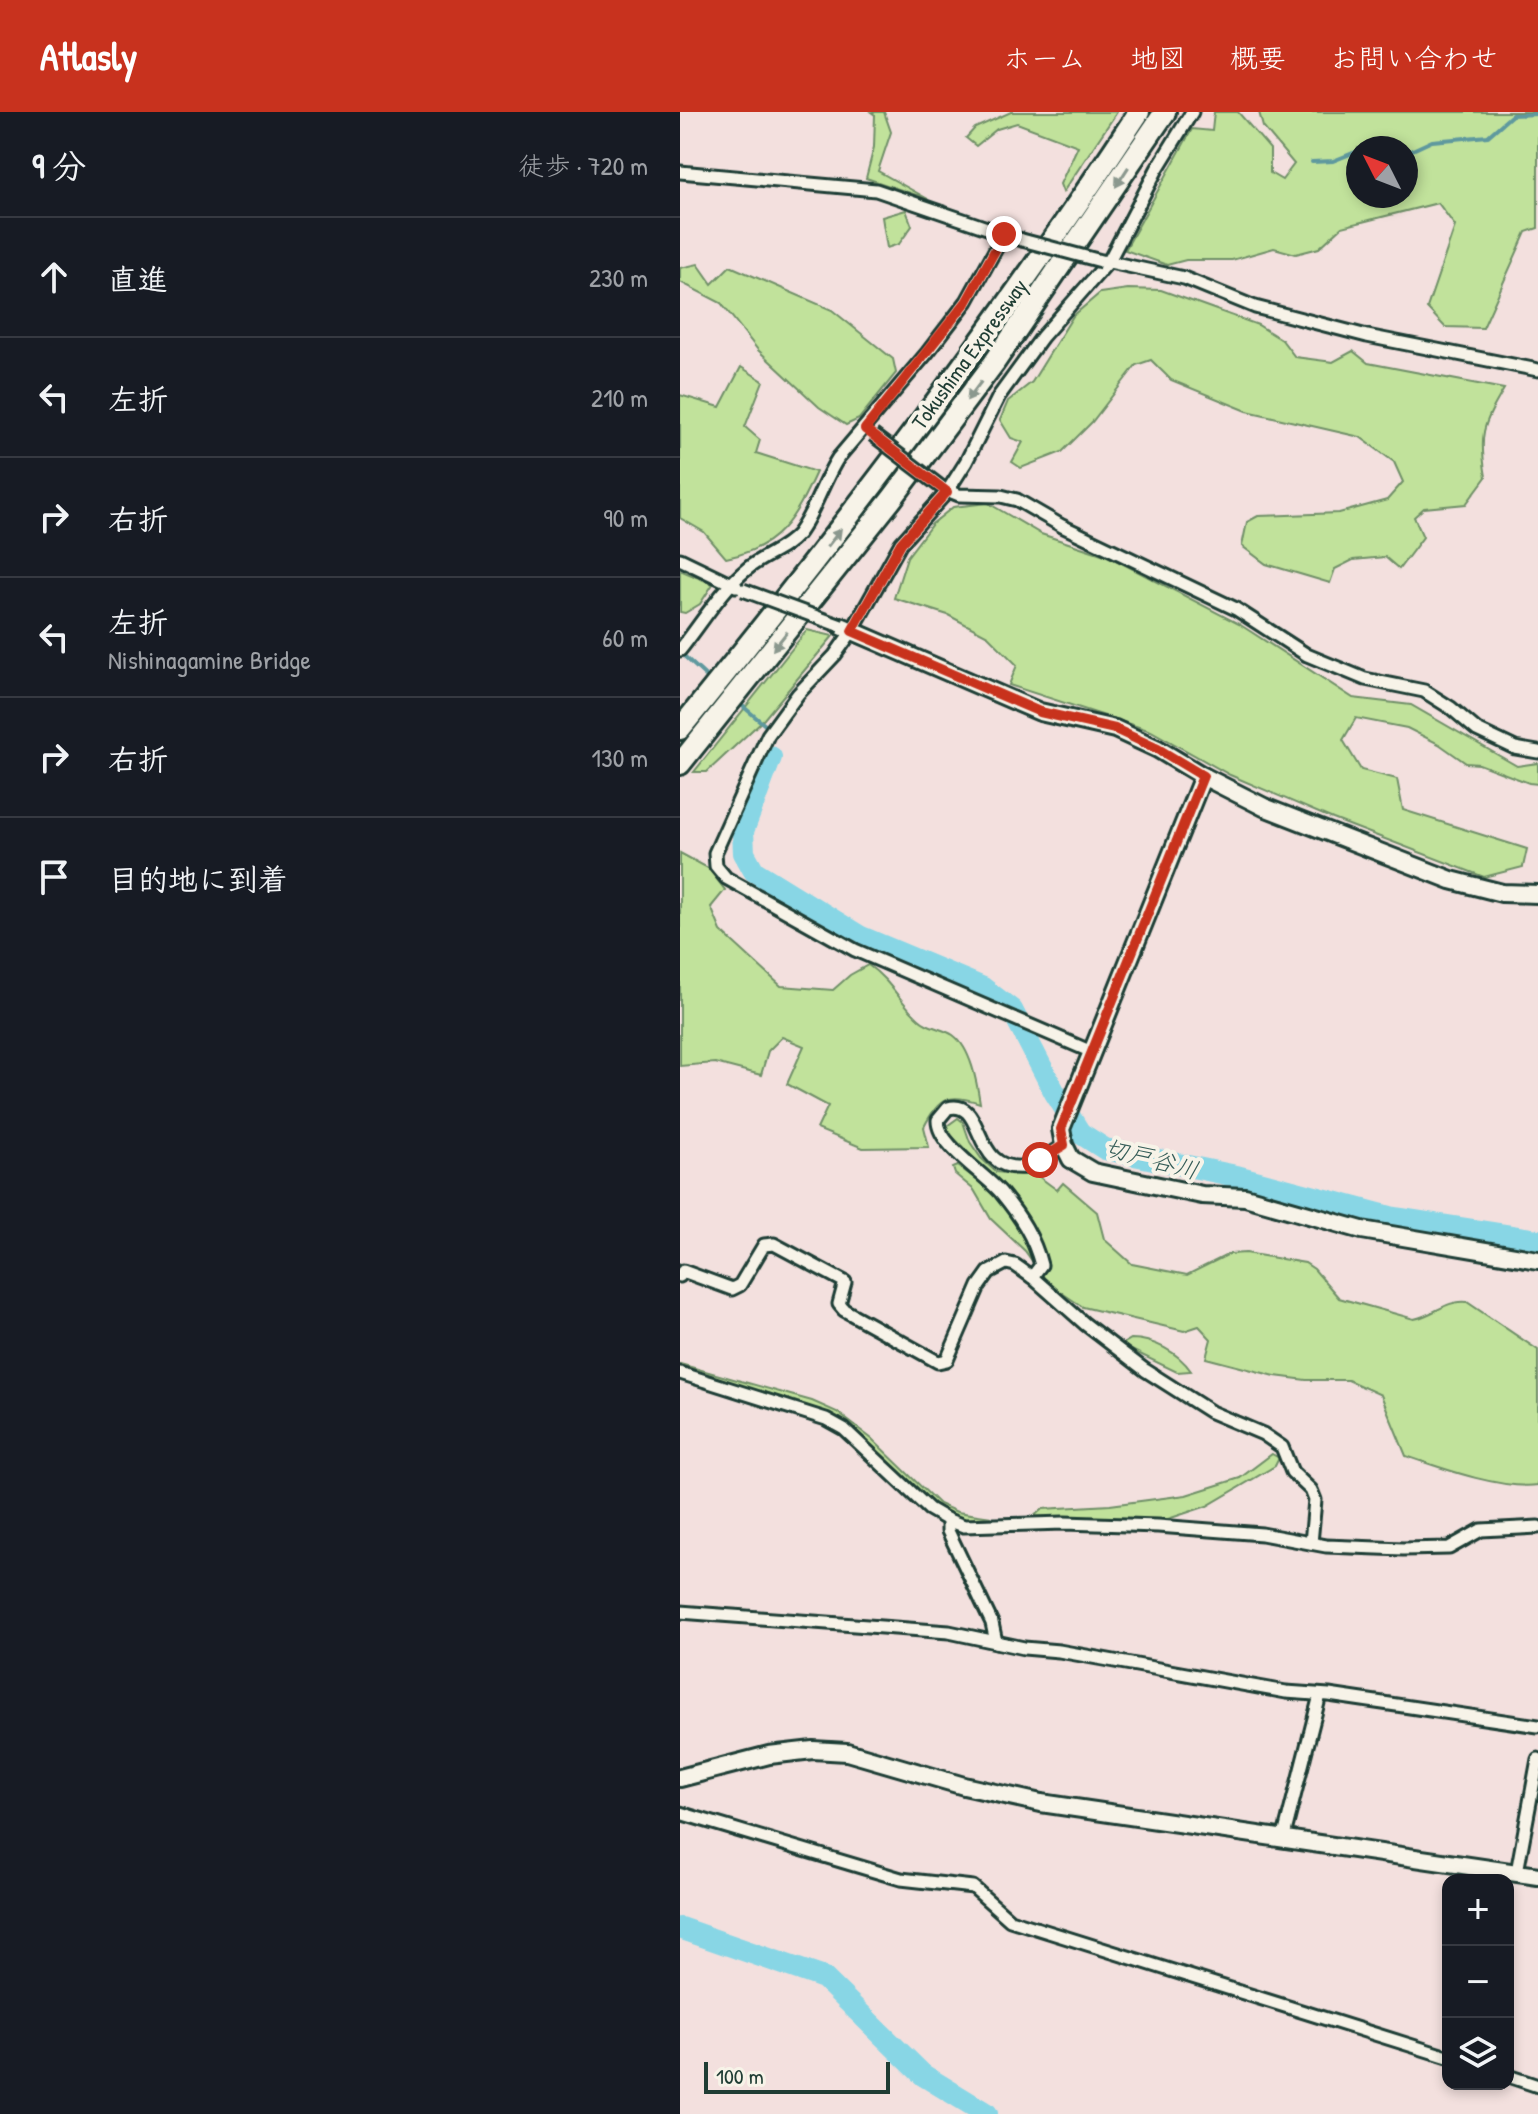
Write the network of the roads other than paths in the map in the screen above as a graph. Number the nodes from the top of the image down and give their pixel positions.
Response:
1 (1139, 112) edge
2 (1165, 112) edge
3 (1192, 112) edge
4 (680, 172) edge
5 (1004, 234) junction
6 (1105, 261) junction
7 (1538, 370) edge
8 (869, 432) junction
9 (944, 490) junction
10 (680, 559) edge
11 (731, 584) junction
12 (846, 629) junction
13 (680, 650) edge
14 (680, 729) edge
15 (1538, 752) edge
16 (680, 764) edge
17 (1203, 776) junction
18 (1538, 894) edge
19 (1092, 1052) junction
20 (1064, 1145) junction
21 (1538, 1260) edge
22 (680, 1276) edge
23 (1032, 1277) junction
24 (680, 1373) edge
25 (948, 1520) junction
26 (1538, 1527) edge
27 (1311, 1543) junction
28 (680, 1612) edge
29 (996, 1642) junction
30 (1320, 1695) junction
31 (1538, 1726) edge
32 (1538, 1759) edge
33 (680, 1778) edge
34 (680, 1813) edge
35 (1283, 1840) junction
36 (1517, 1872) junction
37 (1538, 1876) edge
38 (1442, 2055) edge
39 (1514, 2078) edge
40 (1538, 2086) edge

14 -> 1 highway, Tokushima Expressway
2 -> 16 highway, Tokushima Expressway
3 - 6 street
4 - 5 street
5 - 6 street, bridge
5 - 8 street
6 - 7 street
6 - 9 street
8 - 9 street, bridge
8 - 11 street
9 - 12 street
9 - 15 street
10 - 11 street
11 - 12 street, bridge
11 - 13 street
12 - 17 street
12 - 19 street
17 - 18 street
17 - 19 street
19 - 20 street
20 - 21 street
20 - 23 street
22 - 23 street
23 - 27 street
24 - 25 street
25 - 27 street
25 - 29 street
26 - 27 street
28 - 29 street
29 - 30 street
30 - 31 street
30 - 35 street
32 - 36 street
33 - 35 street
34 - 38 street
35 - 36 street
36 - 37 street
39 - 40 street

